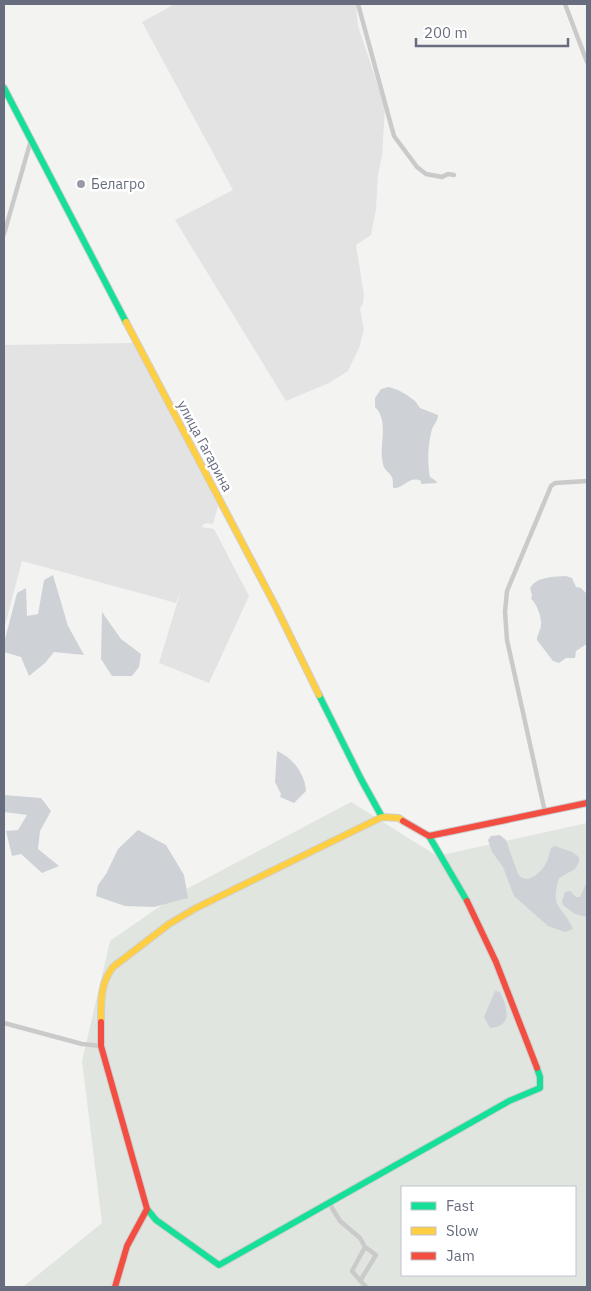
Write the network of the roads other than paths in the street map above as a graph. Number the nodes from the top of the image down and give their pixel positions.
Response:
1 (358, 4) edge
2 (565, 4) edge
3 (587, 62) edge
4 (4, 88) edge
5 (31, 140) junction
6 (454, 175) dead end
7 (4, 234) edge
8 (587, 481) edge
9 (587, 803) edge
10 (545, 812) junction
11 (382, 817) junction
12 (429, 836) junction
13 (4, 1022) edge
14 (101, 1046) junction
15 (329, 1203) junction
16 (147, 1210) junction
17 (365, 1247) junction
18 (360, 1281) junction
19 (115, 1287) edge
20 (366, 1287) edge

1 - 6 street
2 - 3 street
4 - 5 street, улица Гагарина
5 - 7 street
5 - 11 street, улица Гагарина
8 - 10 street
9 - 10 street
10 - 12 street
11 - 12 street
11 - 14 street
12 - 15 street
13 - 14 street
14 - 16 street
15 - 16 street
15 - 17 street
16 - 19 street
17 - 18 street
17 - 18 street
18 - 20 street

